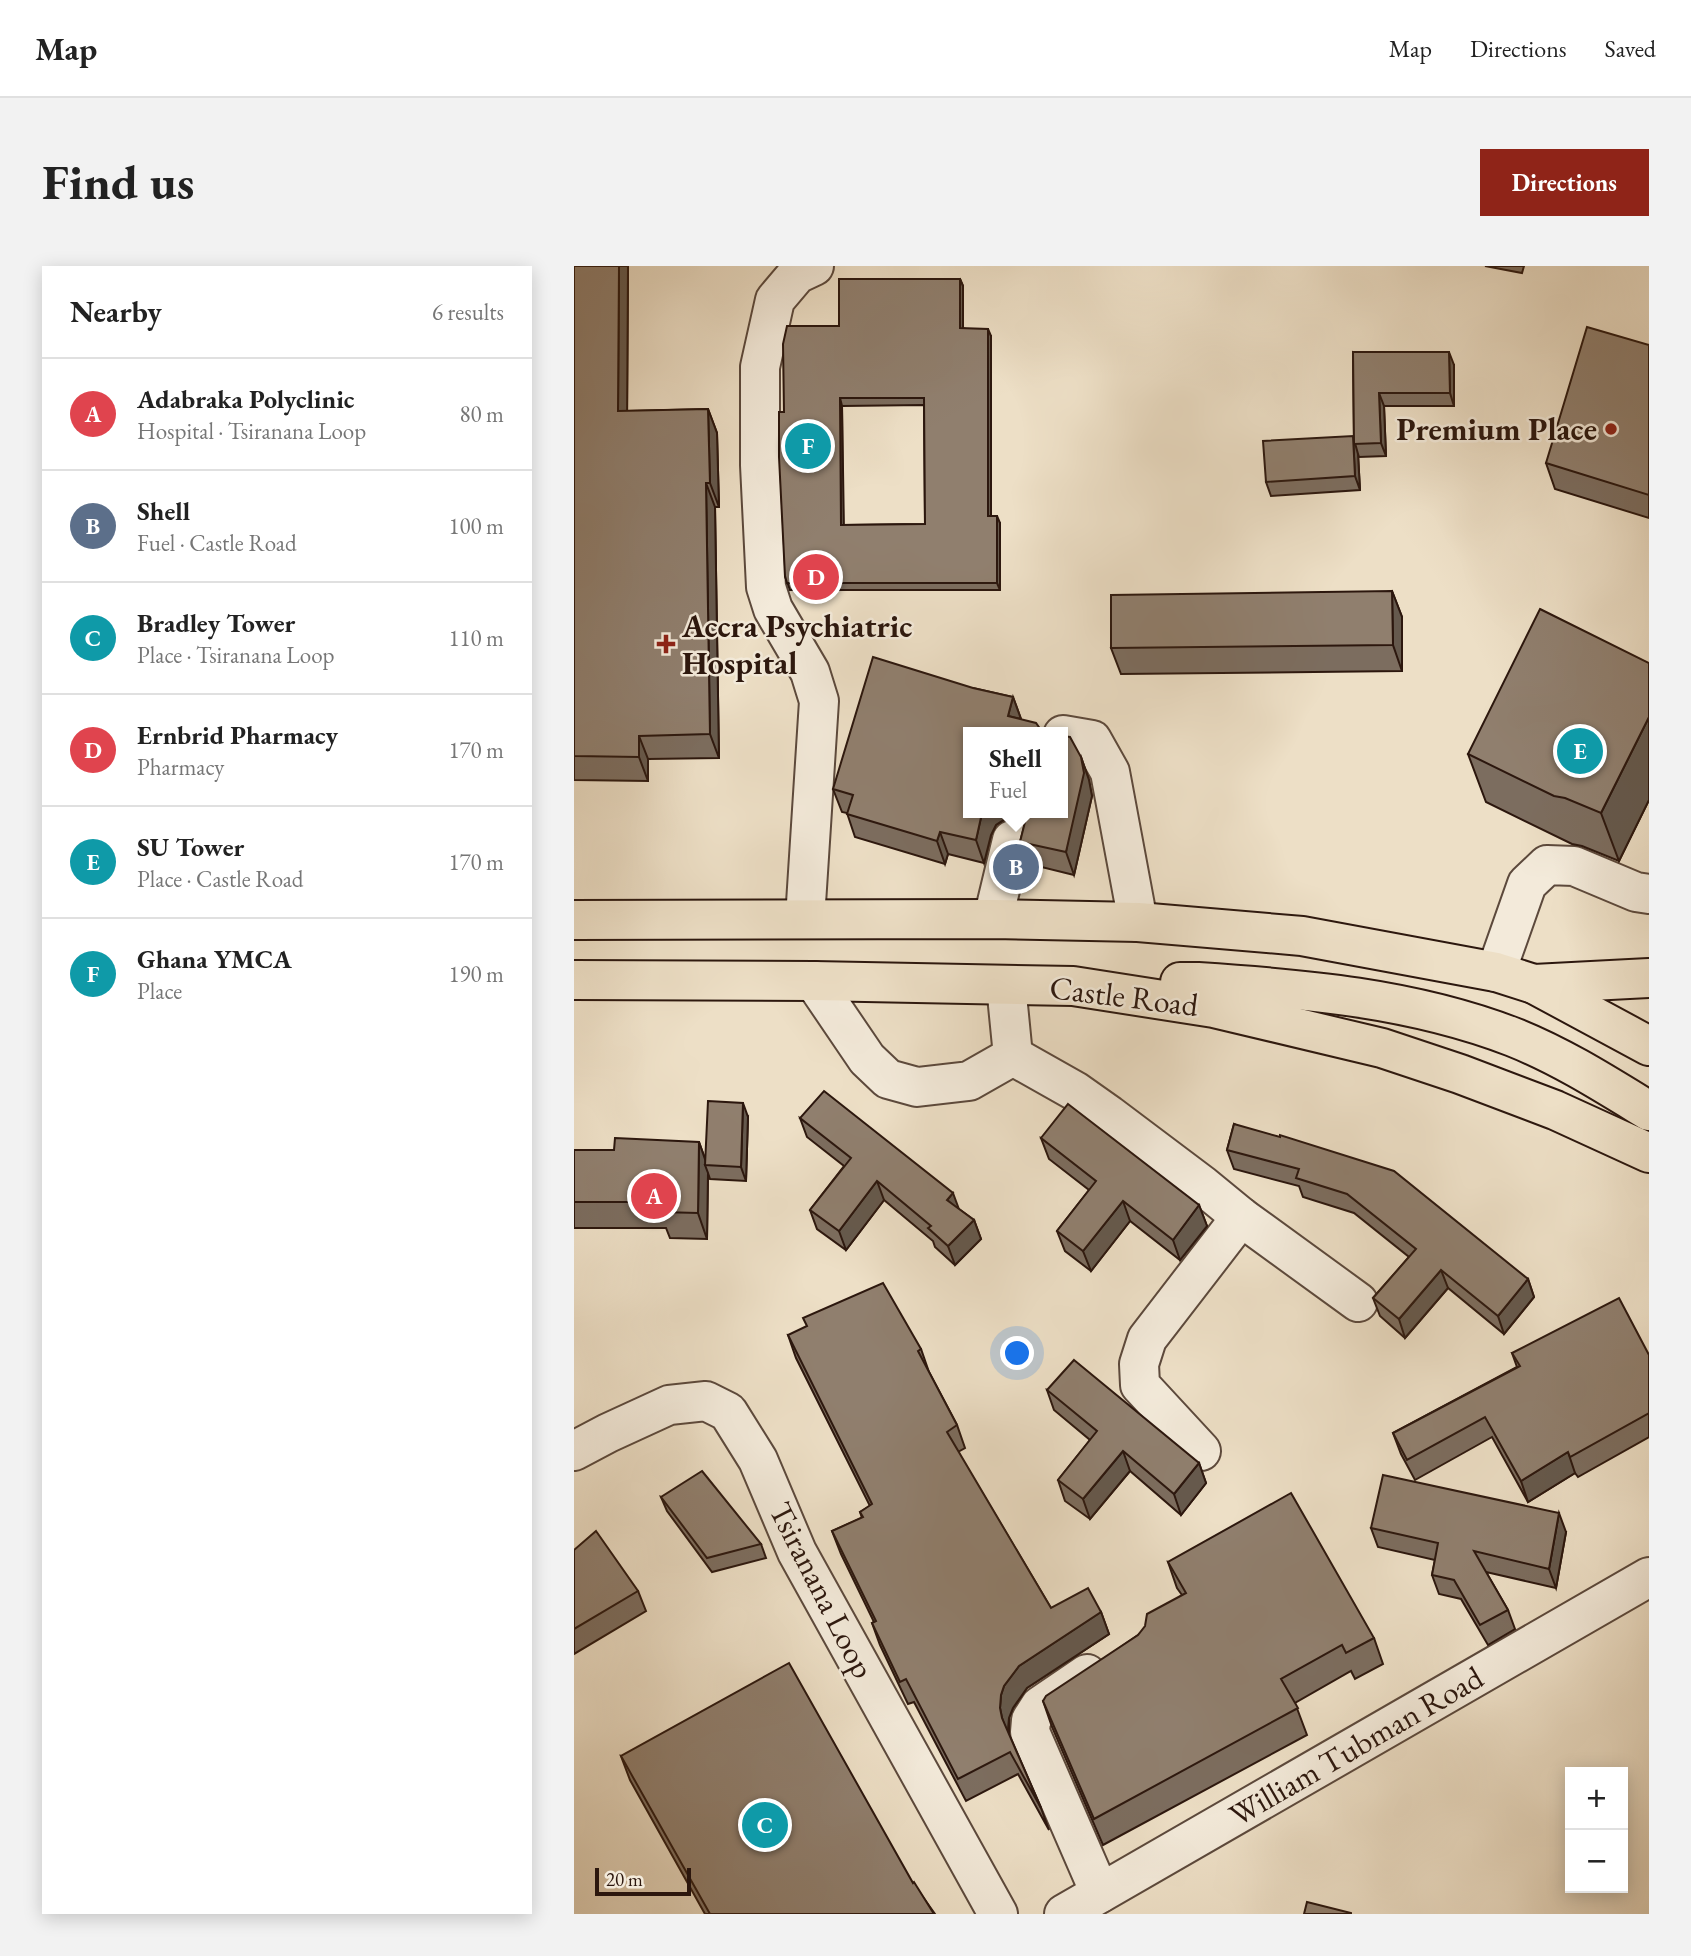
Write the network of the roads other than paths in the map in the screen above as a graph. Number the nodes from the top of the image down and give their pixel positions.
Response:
1 (814, 266) edge
2 (1068, 736) edge
3 (1013, 840) dead end
4 (1649, 894) edge
5 (805, 919) junction
6 (993, 919) junction
7 (574, 920) edge
8 (1138, 922) junction
9 (1496, 972) junction
10 (1649, 978) edge
11 (574, 980) edge
12 (814, 981) junction
13 (1534, 984) junction
14 (1006, 985) junction
15 (1073, 986) junction
16 (1649, 1046) edge
17 (1013, 1056) junction
18 (1649, 1111) edge
19 (1649, 1153) edge
20 (1241, 1217) junction
21 (1358, 1302) dead end
22 (574, 1451) edge
23 (1201, 1451) dead end
24 (1649, 1577) edge
25 (1115, 1656) edge
26 (1100, 1893) junction
27 (998, 1914) edge
28 (1064, 1914) edge

1 - 5 street
2 - 8 street
3 - 6 street
4 - 9 street
5 - 6 main road
5 - 7 main road
6 - 8 main road
8 - 9 main road
9 - 13 main road
10 - 13 main road
11 - 12 main road, Castle Road
12 - 14 main road, Castle Road
12 - 17 street
13 - 16 main road
14 - 15 main road, Castle Road
14 - 17 street
15 - 18 main road
15 - 19 main road, Castle Road
17 - 20 street
20 - 21 street
20 - 23 street
22 - 27 street, Tsiranana Loop
24 - 26 street, William Tubman Road
25 - 26 street
26 - 28 street, William Tubman Road

